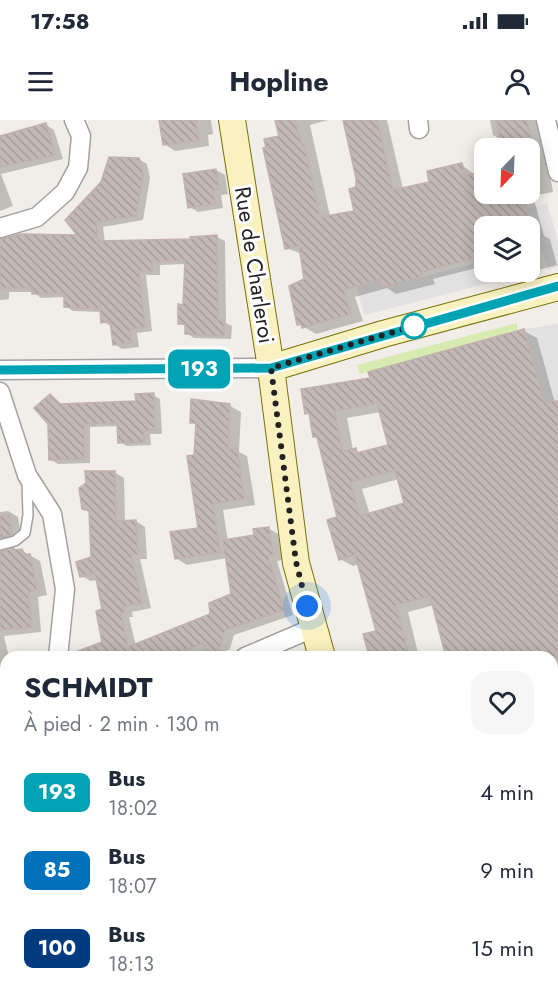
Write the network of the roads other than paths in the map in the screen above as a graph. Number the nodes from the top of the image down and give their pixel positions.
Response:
1 (74, 120) edge
2 (232, 120) edge
3 (551, 129) edge
4 (558, 172) edge
5 (0, 228) edge
6 (558, 286) edge
7 (271, 368) junction
8 (0, 370) edge
9 (0, 392) edge
10 (27, 475) junction
11 (0, 545) edge
12 (313, 628) junction
13 (59, 651) edge
14 (259, 651) edge
15 (320, 651) edge

1 - 5 street
2 - 7 street, Rue de Charleroi
3 - 4 street
6 - 7 street
7 - 8 street
7 - 12 street, Rue de Charleroi
9 - 10 street
10 - 11 lane
10 - 13 street
12 - 14 street
12 - 15 street, Rue de Charleroi

